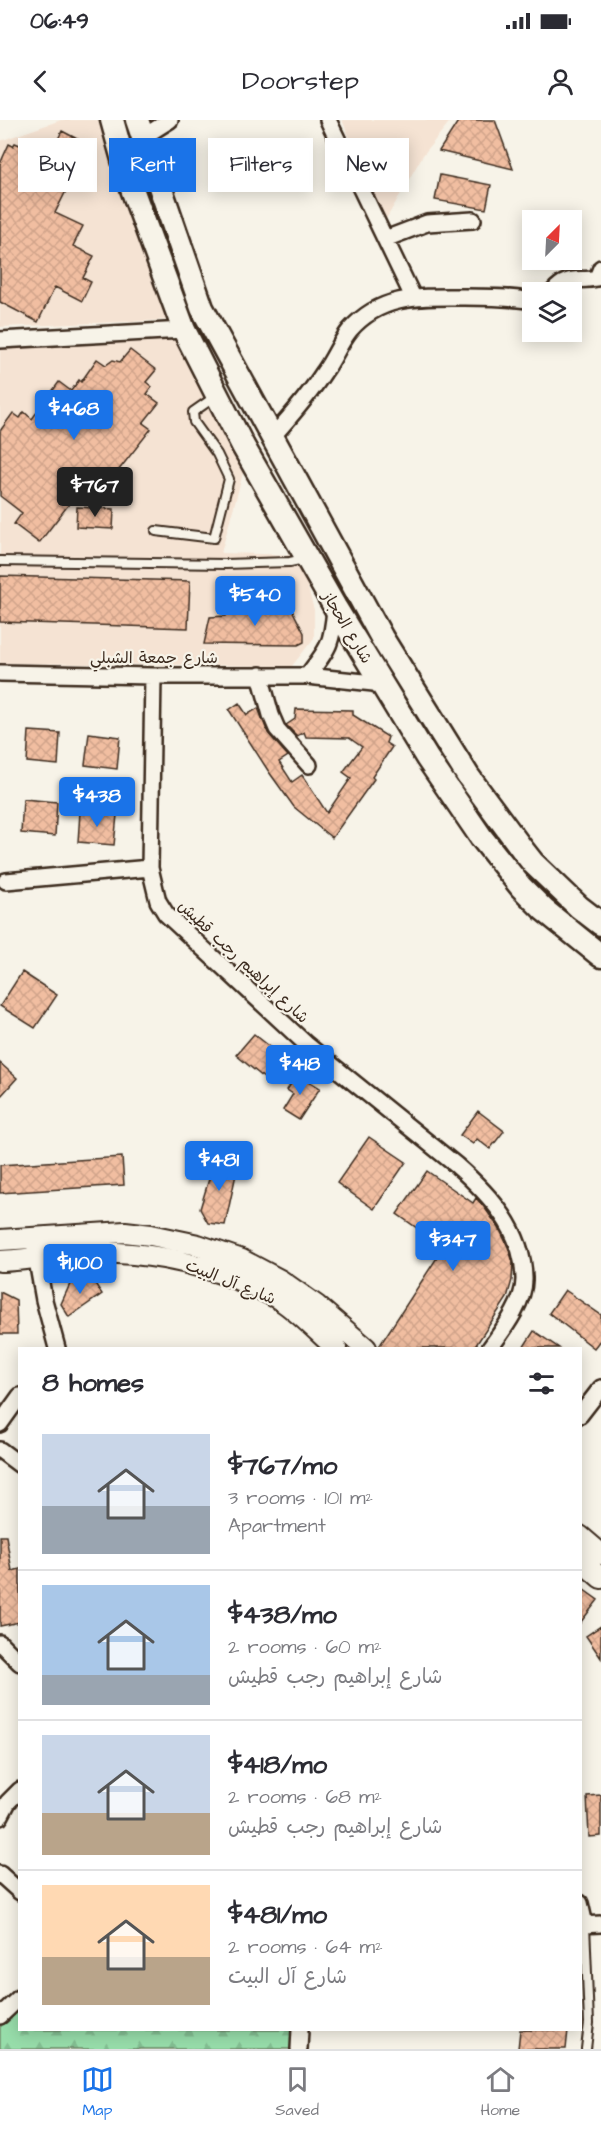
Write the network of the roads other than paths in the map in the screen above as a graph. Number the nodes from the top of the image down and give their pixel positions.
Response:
1 (112, 120) edge
2 (170, 120) edge
3 (328, 120) edge
4 (140, 129) edge
5 (473, 220) dead end
6 (386, 239) junction
7 (601, 268) edge
8 (563, 282) edge
9 (413, 297) junction
10 (522, 299) edge
11 (184, 330) junction
12 (0, 340) edge
13 (217, 396) junction
14 (273, 436) junction
15 (156, 531) dead end
16 (308, 559) junction
17 (0, 561) edge
18 (335, 607) junction
19 (0, 673) edge
20 (260, 675) junction
21 (153, 676) junction
22 (307, 676) junction
23 (383, 684) junction
24 (309, 765) dead end
25 (150, 868) junction
26 (6, 881) dead end
27 (601, 924) edge
28 (601, 956) edge
29 (33, 1237) junction
30 (0, 1240) edge
31 (36, 1259) junction
32 (0, 1261) edge
33 (57, 1347) edge
34 (335, 1347) edge
35 (365, 1347) edge
36 (491, 1347) edge
37 (601, 1388) edge
38 (18, 1399) edge
39 (582, 1412) edge
40 (0, 1424) edge
41 (0, 1450) edge
42 (18, 1464) edge
43 (582, 1538) edge
44 (601, 1554) edge
45 (582, 1562) edge
46 (601, 1578) edge
47 (0, 1643) edge
48 (18, 1661) edge
49 (18, 1792) edge
50 (0, 1817) edge
51 (0, 1874) edge
52 (18, 1890) edge
53 (601, 1924) edge
54 (583, 1925) edge
55 (18, 1999) edge
56 (0, 2016) edge
57 (300, 2031) edge
58 (299, 2049) edge
59 (586, 2049) edge

1 - 11 main road, شارع الحجاز
2 - 4 street
3 - 6 street
4 - 14 main road, شارع الحجاز
5 - 6 street
6 - 9 street
7 - 8 street
9 - 10 street
9 - 14 street
11 - 12 street
11 - 13 main road, شارع الحجاز
13 - 15 lane
13 - 16 main road, شارع الحجاز
14 - 27 main road, شارع الحجاز
16 - 17 lane
16 - 18 main road, شارع الحجاز
18 - 22 street
18 - 23 main road, شارع الحجاز
19 - 21 street, شارع جمعة الشبلي
20 - 21 street, شارع جمعة الشبلي
20 - 22 street, شارع جمعة الشبلي
20 - 24 street
21 - 25 street, شارع إبراهيم رجب قطيش
22 - 23 street, شارع جمعة الشبلي
23 - 28 main road, شارع الحجاز
25 - 26 street
25 - 36 street, شارع إبراهيم رجب قطيش
29 - 30 street, شارع آل البيت
29 - 31 street
29 - 35 street, شارع آل البيت
31 - 32 street, شارع آل البيت
31 - 33 street
31 - 34 street, شارع آل البيت
37 - 39 street
38 - 40 street
41 - 42 street
43 - 44 street
45 - 46 street
47 - 48 street
49 - 50 street
51 - 52 street
53 - 54 street
54 - 59 lane
55 - 56 street
57 - 58 street

